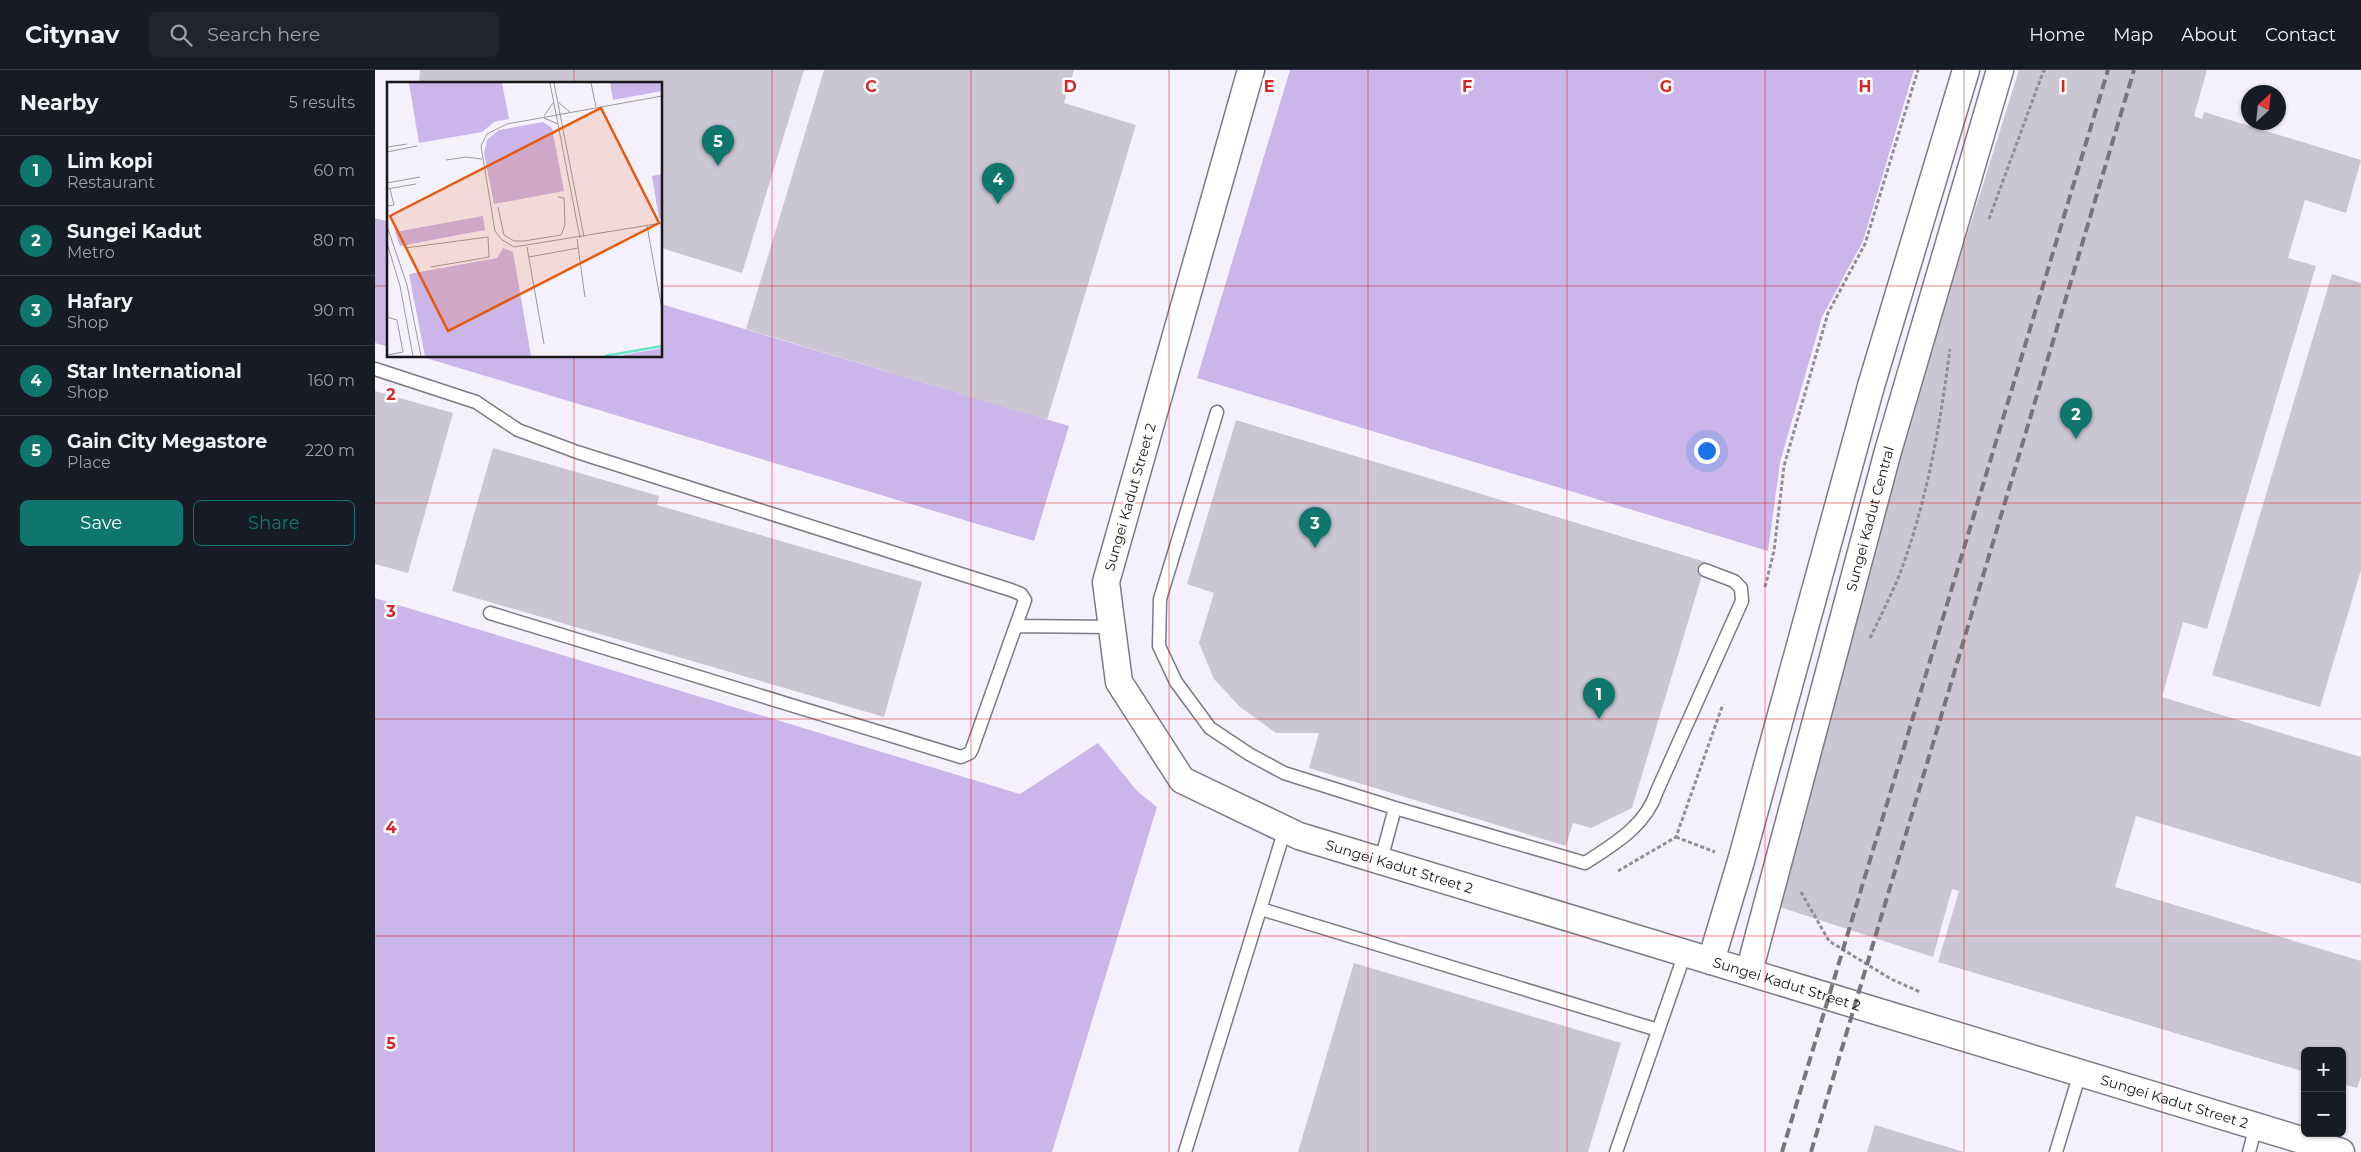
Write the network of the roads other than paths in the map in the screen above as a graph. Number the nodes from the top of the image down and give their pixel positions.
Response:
1 (1251, 70) edge
2 (1966, 70) edge
3 (2000, 70) edge
4 (375, 369) edge
5 (1217, 412) dead end
6 (1705, 570) dead end
7 (490, 613) dead end
8 (1018, 626) junction
9 (1112, 627) junction
10 (1395, 808) junction
11 (1285, 829) junction
12 (1381, 860) junction
13 (1261, 909) junction
14 (1685, 953) junction
15 (1711, 961) junction
16 (1749, 972) junction
17 (1657, 1030) junction
18 (2080, 1073) junction
19 (2256, 1126) junction
20 (1185, 1152) edge
21 (1617, 1152) edge
22 (2056, 1152) edge
23 (2249, 1152) edge
24 (2341, 1152) edge

1 - 9 street, Sungei Kadut Street 2
2 - 15 street
3 - 16 street, Sungei Kadut Central
4 - 8 lane
5 - 10 lane
6 - 10 lane
7 - 8 lane
8 - 9 lane
9 - 11 street, Sungei Kadut Street 2
10 - 12 lane
11 - 12 street, Sungei Kadut Street 2
11 - 13 lane
12 - 14 street, Sungei Kadut Street 2
13 - 17 lane
13 - 20 lane
14 - 15 street, Sungei Kadut Street 2
14 - 17 lane
15 - 16 street, Sungei Kadut Street 2
16 - 18 street, Sungei Kadut Street 2
17 - 21 lane
18 - 19 street, Sungei Kadut Street 2
18 - 22 lane
19 - 23 lane
19 - 24 street, Sungei Kadut Street 2

